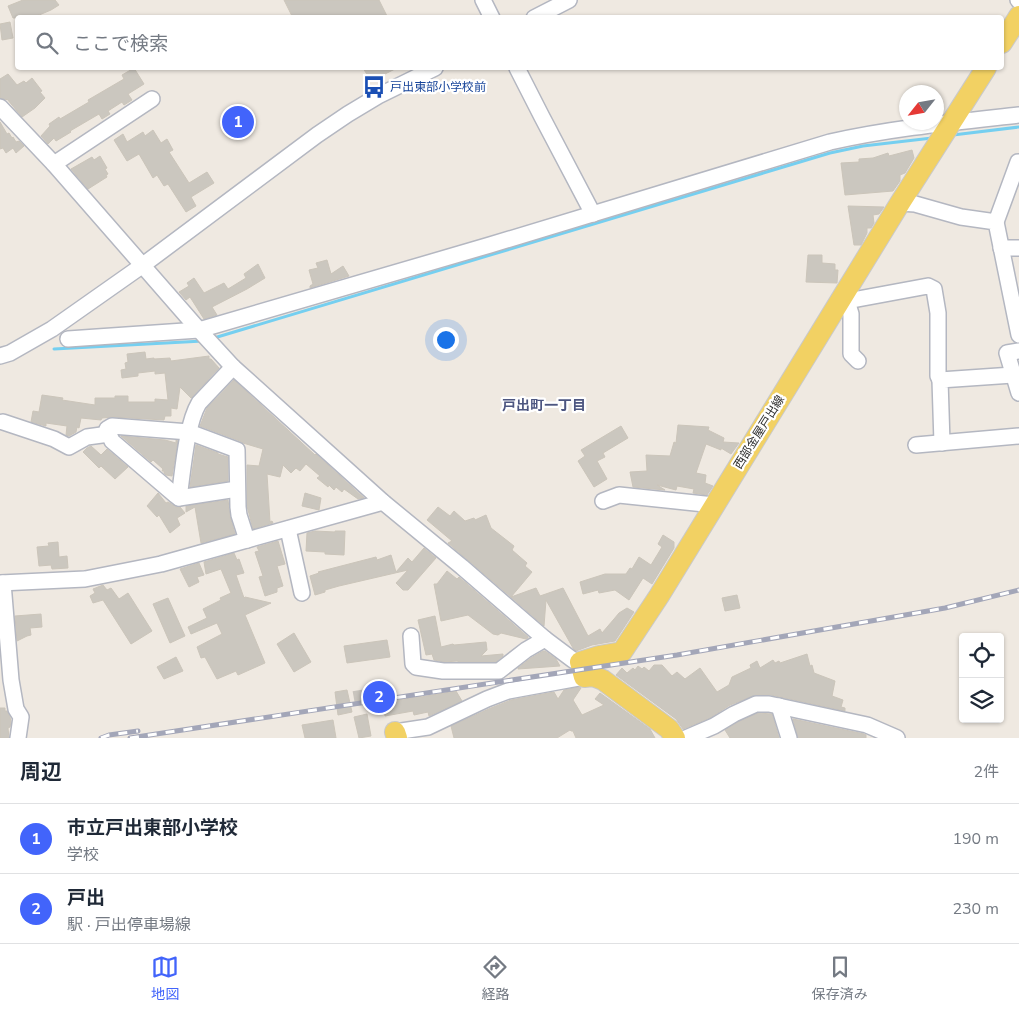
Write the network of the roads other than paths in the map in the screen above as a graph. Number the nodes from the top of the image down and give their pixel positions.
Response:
1 (483, 0) edge
2 (569, 0) edge
3 (490, 15) edge
4 (540, 15) edge
5 (1019, 16) edge
6 (1004, 40) edge
7 (431, 70) edge
8 (519, 70) edge
9 (985, 70) edge
10 (152, 98) dead end
11 (0, 107) edge
12 (1019, 115) edge
13 (945, 131) junction
14 (1019, 162) edge
15 (54, 164) junction
16 (900, 203) junction
17 (594, 214) junction
18 (996, 222) junction
19 (1001, 248) junction
20 (1019, 248) edge
21 (143, 265) junction
22 (844, 299) junction
23 (1019, 335) edge
24 (205, 337) junction
25 (68, 340) dead end
26 (1019, 351) edge
27 (0, 356) edge
28 (858, 361) dead end
29 (233, 368) junction
30 (1013, 375) junction
31 (940, 380) junction
32 (1019, 393) edge
33 (3, 422) dead end
34 (189, 432) junction
35 (109, 434) junction
36 (1019, 436) edge
37 (942, 443) junction
38 (916, 446) dead end
39 (237, 489) junction
40 (179, 498) junction
41 (603, 501) dead end
42 (383, 502) junction
43 (714, 505) junction
44 (288, 529) junction
45 (247, 540) junction
46 (2, 583) edge
47 (302, 593) dead end
48 (411, 636) dead end
49 (545, 639) junction
50 (582, 669) junction
51 (6, 681) edge
52 (779, 706) junction
53 (396, 735) edge
54 (18, 738) edge
55 (675, 738) edge
56 (686, 738) edge
57 (789, 738) edge
58 (897, 738) edge

1 - 3 street
2 - 4 street
5 - 6 main road
7 - 21 street
8 - 17 street
9 - 13 main road, 西部金屋戸出線
10 - 15 street
11 - 15 street
12 - 13 street
13 - 16 main road, 西部金屋戸出線
13 - 17 street
14 - 18 street
15 - 21 street
16 - 18 street
16 - 22 main road, 西部金屋戸出線
17 - 24 street
18 - 19 street
19 - 20 street
19 - 23 street
21 - 24 street
21 - 27 street
22 - 28 street
22 - 31 street
22 - 43 main road, 西部金屋戸出線
24 - 25 street
24 - 29 street
26 - 30 street
29 - 34 street
29 - 42 street
30 - 31 street
30 - 32 street
31 - 37 street
33 - 35 street
34 - 35 street
34 - 39 street
34 - 40 street
35 - 40 street
36 - 37 street
37 - 38 street
39 - 40 street
39 - 45 street
41 - 43 street
42 - 44 street
42 - 49 street
43 - 50 main road, 西部金屋戸出線
44 - 45 street
44 - 47 street
45 - 46 street
46 - 51 street
48 - 49 street
49 - 50 street
50 - 53 street
50 - 55 main road
51 - 54 street
52 - 56 street
52 - 57 street
52 - 58 street

